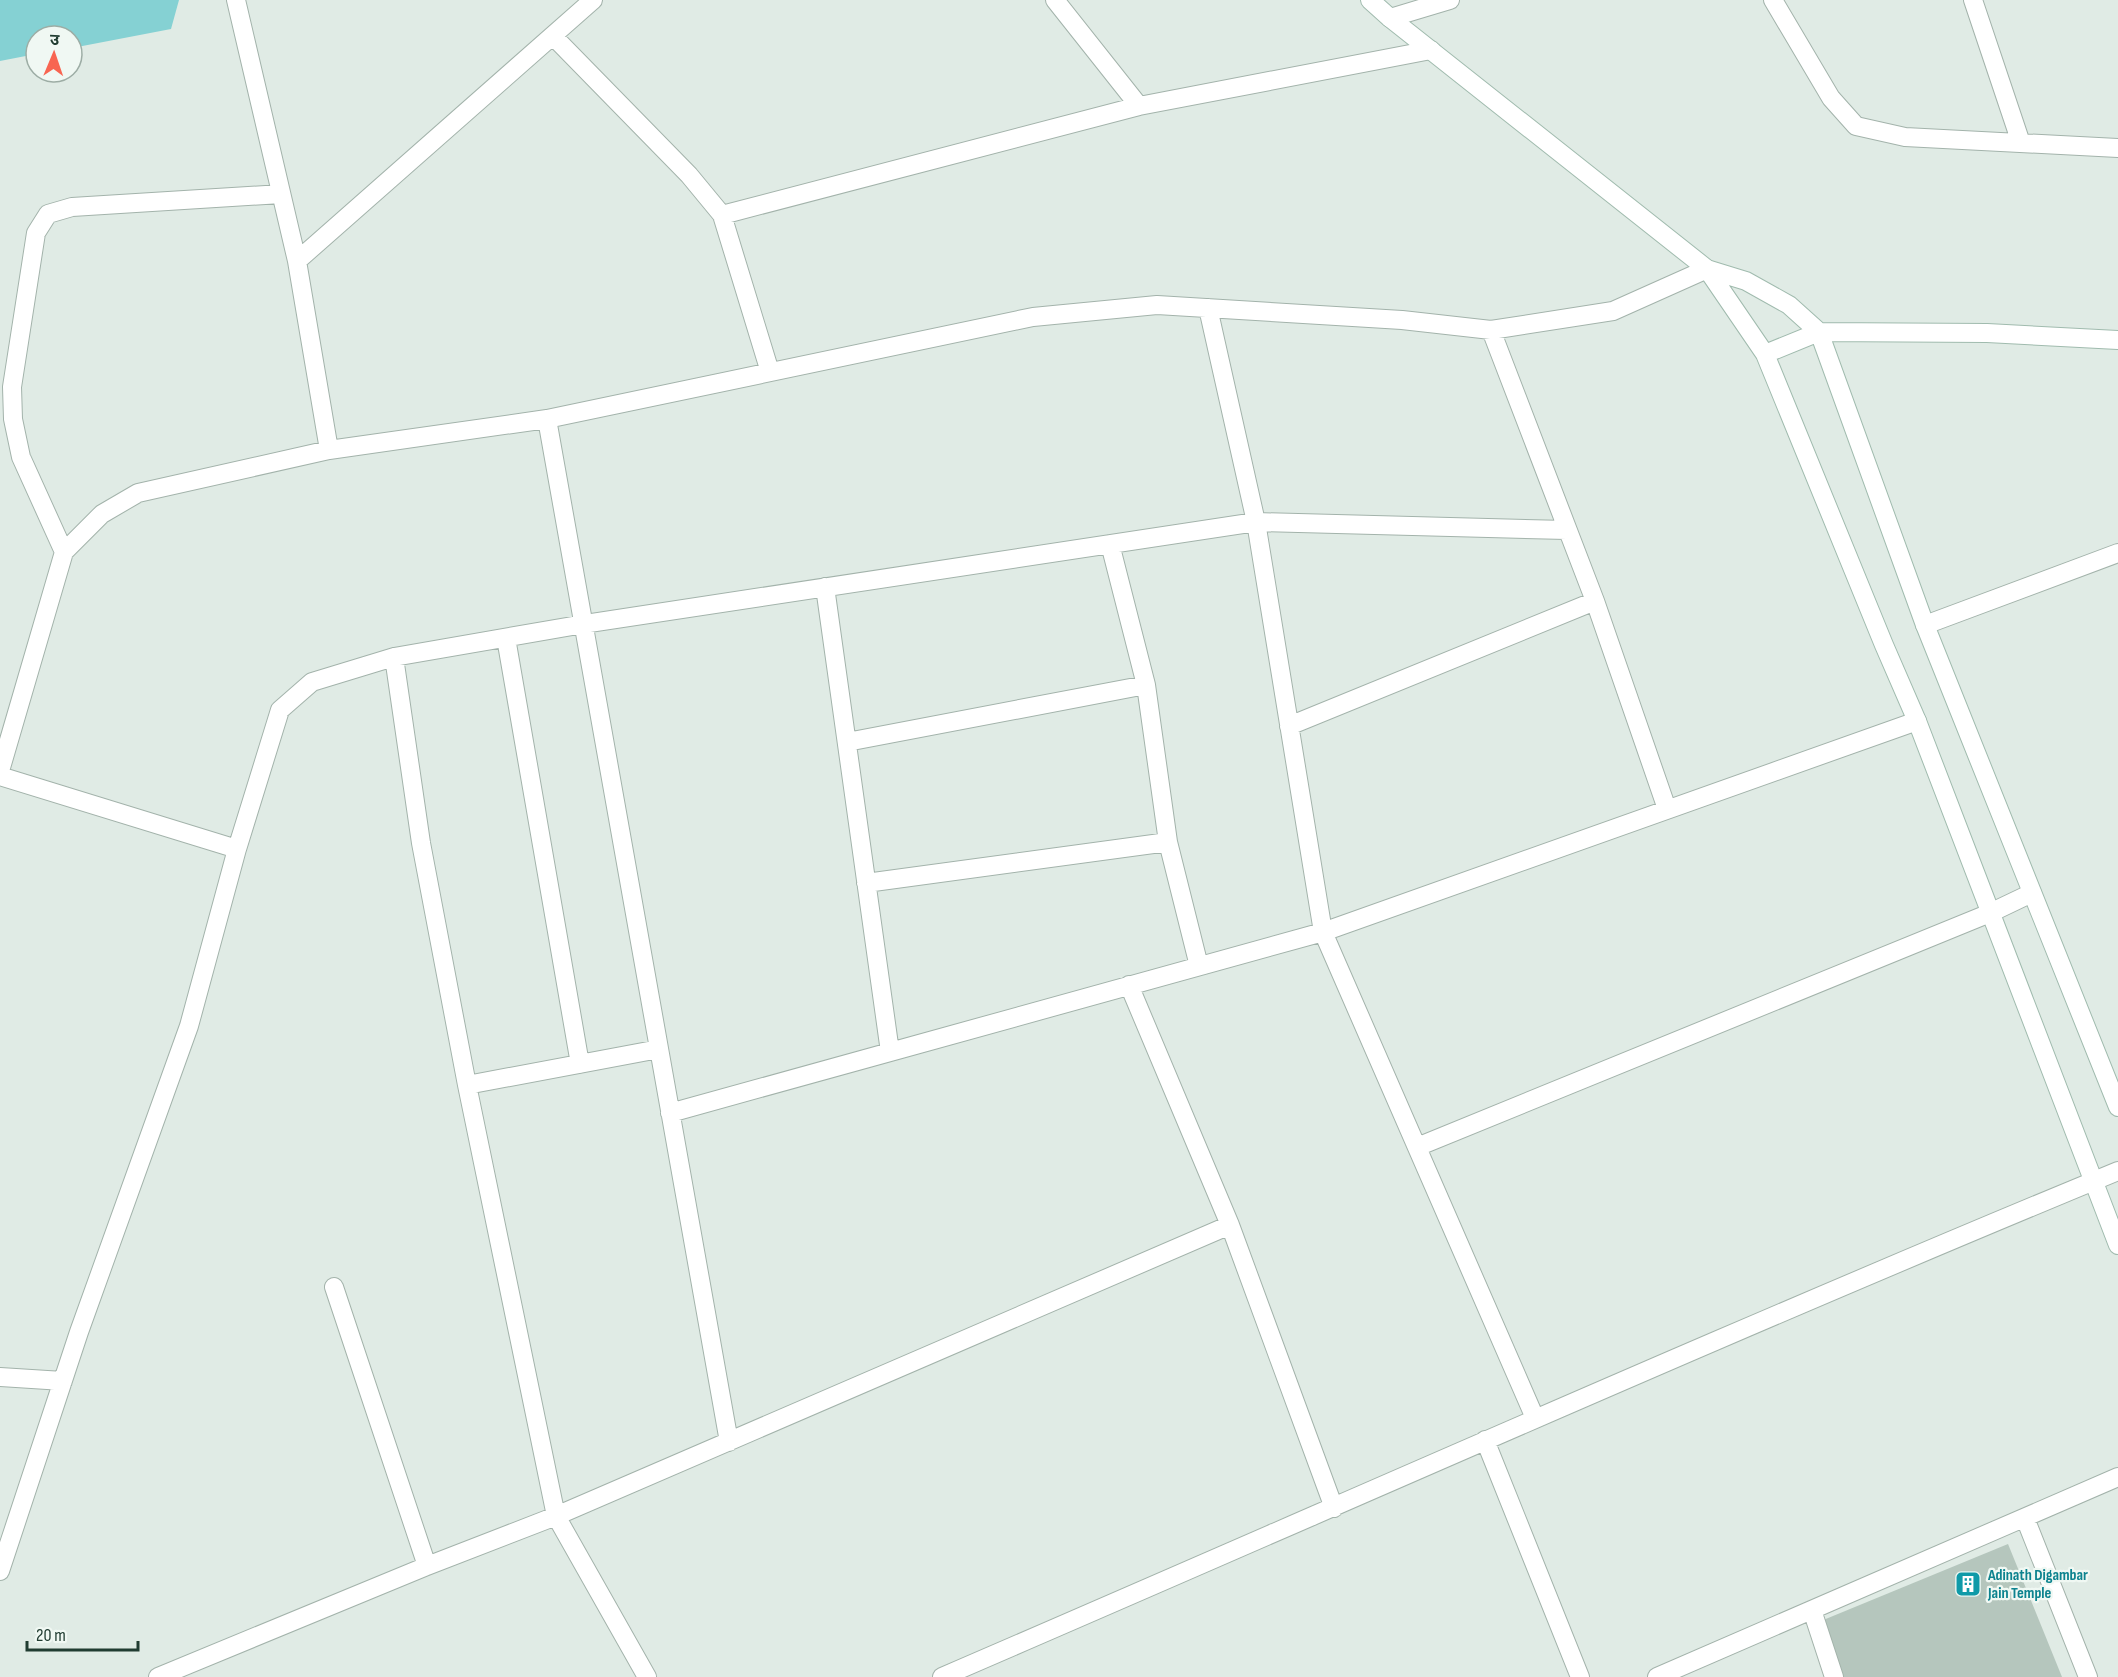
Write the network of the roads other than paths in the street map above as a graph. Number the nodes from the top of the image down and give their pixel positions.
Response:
1 (236, 0) edge
2 (593, 0) edge
3 (1055, 0) edge
4 (1370, 0) edge
5 (1450, 0) edge
6 (1773, 0) edge
7 (1973, 0) edge
8 (1390, 18) junction
9 (553, 36) junction
10 (1431, 50) junction
11 (1139, 106) junction
12 (2021, 143) junction
13 (2118, 148) edge
14 (281, 194) junction
15 (722, 215) junction
16 (297, 261) junction
17 (1707, 269) junction
18 (1208, 308) junction
19 (1491, 330) junction
20 (1819, 332) junction
21 (2118, 340) edge
22 (1765, 354) junction
23 (770, 372) junction
24 (547, 419) junction
25 (329, 450) junction
26 (1256, 522) junction
27 (1567, 530) junction
28 (1110, 544) junction
29 (64, 552) junction
30 (2118, 553) edge
31 (825, 587) junction
32 (1594, 601) junction
33 (584, 624) junction
34 (1925, 625) junction
35 (506, 638) junction
36 (394, 657) junction
37 (1146, 685) junction
38 (1917, 721) junction
39 (1289, 726) junction
40 (847, 742) junction
41 (0, 771) edge
42 (0, 776) edge
43 (1667, 809) junction
44 (1168, 842) junction
45 (237, 849) junction
46 (866, 884) junction
47 (2032, 893) junction
48 (1990, 913) junction
49 (1323, 932) junction
50 (1199, 966) junction
51 (1129, 986) junction
52 (659, 1049) junction
53 (890, 1052) junction
54 (580, 1064) junction
55 (467, 1085) junction
56 (2118, 1107) edge
57 (670, 1113) junction
58 (1417, 1147) junction
59 (2118, 1171) edge
60 (2093, 1181) junction
61 (1230, 1225) junction
62 (2118, 1245) edge
63 (334, 1287) dead end
64 (0, 1377) edge
65 (63, 1381) junction
66 (1535, 1418) junction
67 (1485, 1440) junction
68 (729, 1442) junction
69 (2118, 1477) edge
70 (1334, 1508) junction
71 (556, 1516) junction
72 (2025, 1518) junction
73 (427, 1566) junction
74 (0, 1571) edge
75 (1812, 1610) junction
76 (158, 1677) edge
77 (647, 1677) edge
78 (942, 1677) edge
79 (1580, 1677) edge
80 (1657, 1677) edge
81 (1834, 1677) edge
82 (2088, 1677) edge

1 - 14 street
2 - 9 street
3 - 11 street
4 - 8 street
5 - 8 street
6 - 12 street
7 - 12 street
8 - 10 street
9 - 15 street
9 - 16 street
10 - 11 street
10 - 17 street
11 - 15 street
12 - 13 street
14 - 16 street
14 - 29 street
15 - 23 street
16 - 25 street
17 - 19 street
17 - 20 street
17 - 22 street
18 - 19 street
18 - 23 street
18 - 26 street
19 - 27 street
20 - 21 street
20 - 22 street
20 - 34 street
22 - 38 street
23 - 24 street
24 - 25 street
24 - 33 street
25 - 29 street
26 - 27 street
26 - 28 street
26 - 39 street
27 - 32 street
28 - 31 street
28 - 37 street
29 - 41 street
30 - 34 street
31 - 33 street
31 - 40 street
32 - 39 street
32 - 43 street
33 - 35 street
33 - 52 street
34 - 47 street
35 - 36 street
35 - 54 street
36 - 45 street
36 - 55 street
37 - 40 street
37 - 44 street
38 - 43 street
38 - 48 street
39 - 49 street
40 - 46 street
42 - 45 street
43 - 49 street
44 - 46 street
44 - 50 street
45 - 65 street
46 - 53 street
47 - 48 street
47 - 56 street
48 - 58 street
48 - 60 street
49 - 50 street
49 - 58 street
50 - 51 street
51 - 53 street
51 - 61 street
52 - 54 street
52 - 57 street
53 - 57 street
54 - 55 street
55 - 71 street
57 - 68 street
58 - 66 street
59 - 60 street
60 - 62 street
60 - 66 street
61 - 68 street
61 - 70 street
63 - 73 street
64 - 65 street
65 - 74 street
66 - 67 street
67 - 70 street
67 - 79 street
68 - 71 street
69 - 72 street
70 - 78 street
71 - 73 street
71 - 77 street
72 - 75 street
72 - 82 street
73 - 76 street
75 - 80 street
75 - 81 street

